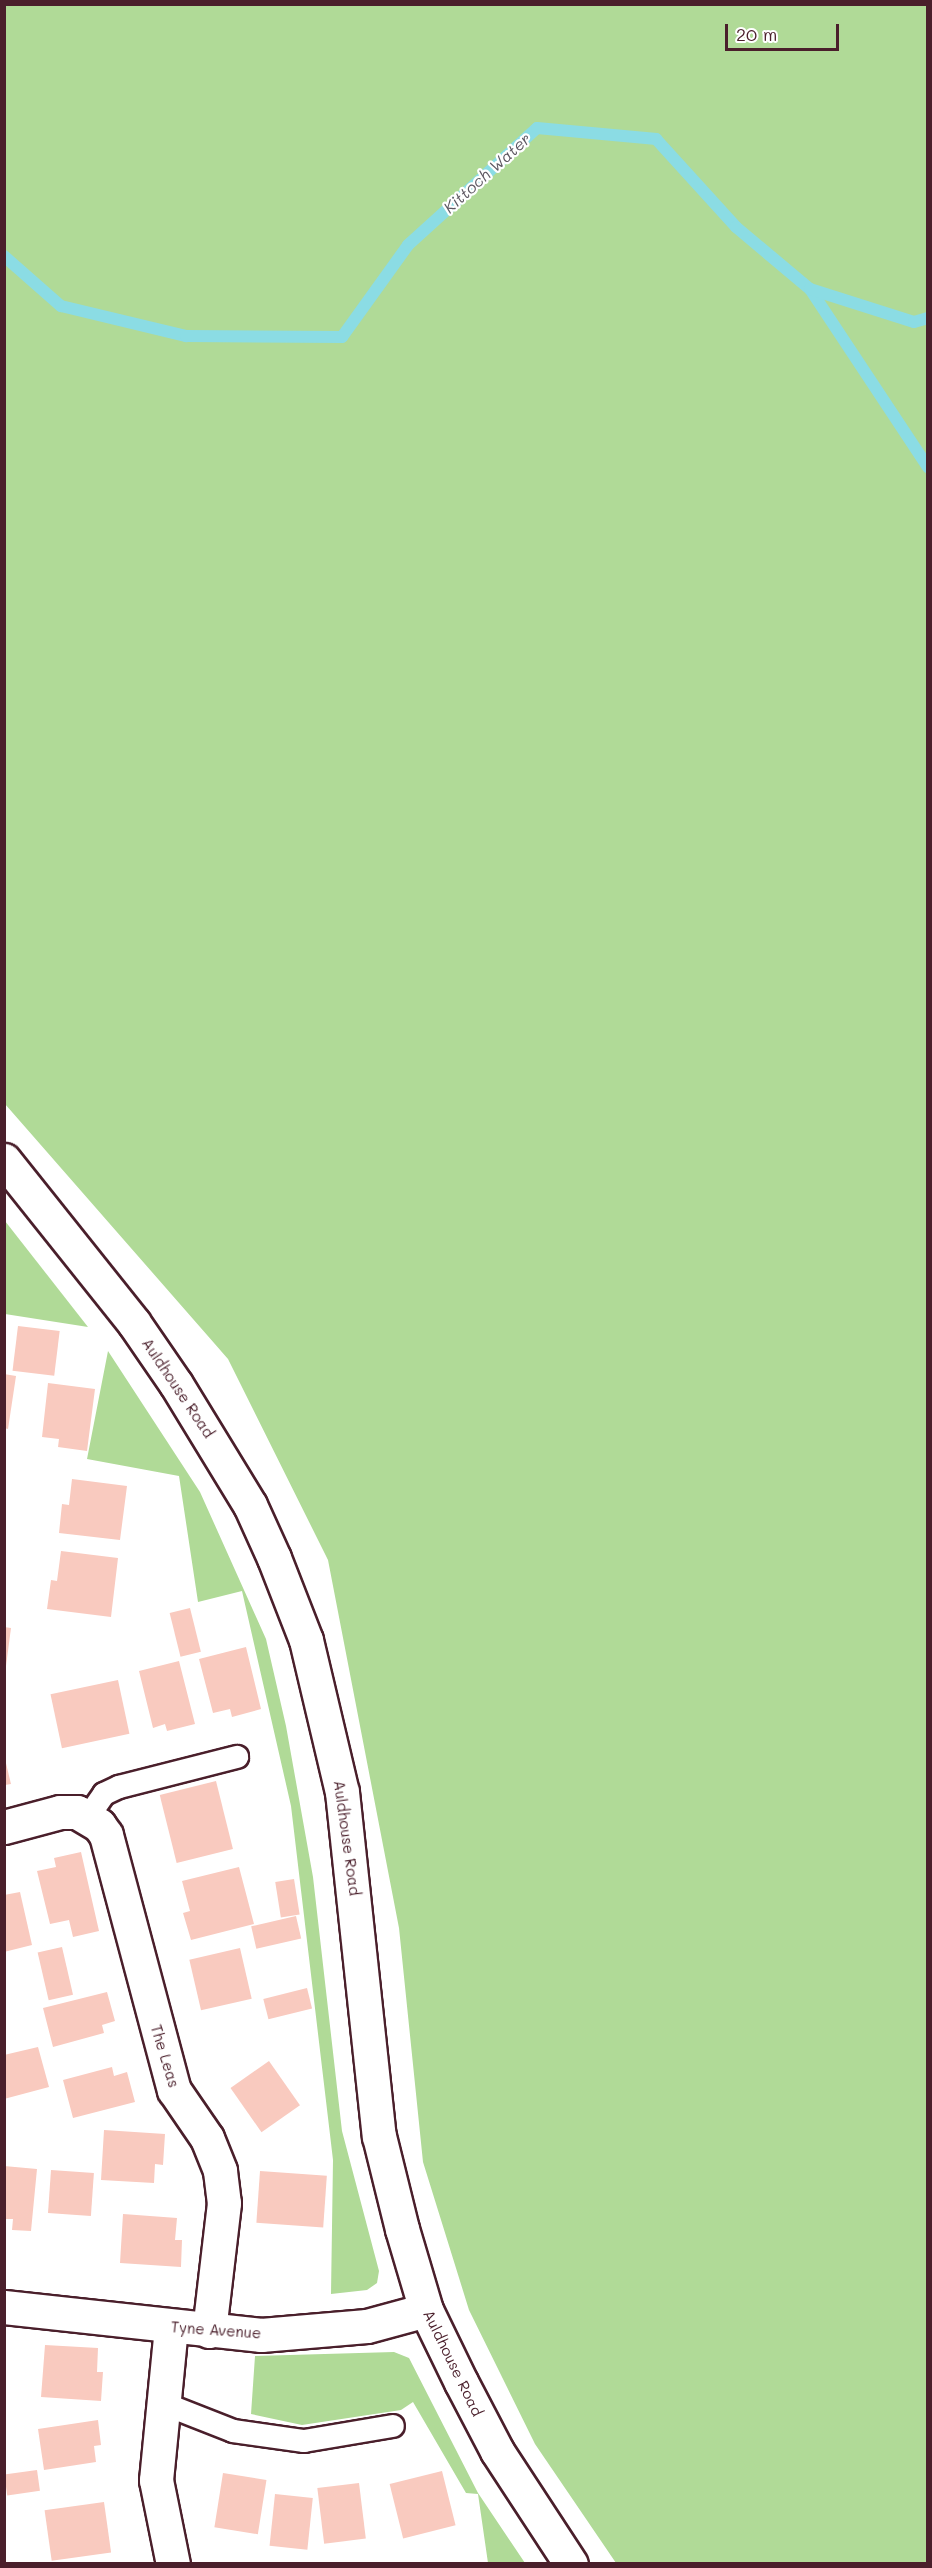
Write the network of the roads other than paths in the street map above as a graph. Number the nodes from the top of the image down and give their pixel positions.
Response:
1 (4, 1160) edge
2 (237, 1757) dead end
3 (88, 1817) junction
4 (4, 1827) edge
5 (4, 2307) edge
6 (426, 2310) junction
7 (171, 2327) junction
8 (208, 2331) junction
9 (162, 2403) junction
10 (393, 2426) dead end
11 (173, 2564) edge
12 (571, 2564) edge

1 - 6 street, Auldhouse Road
2 - 3 lane
3 - 4 street
3 - 8 street, The Leas
5 - 7 street, Tyne Avenue
6 - 8 street, Tyne Avenue
6 - 12 street, Auldhouse Road
7 - 8 street, Tyne Avenue
7 - 9 street
9 - 10 lane
9 - 11 street

